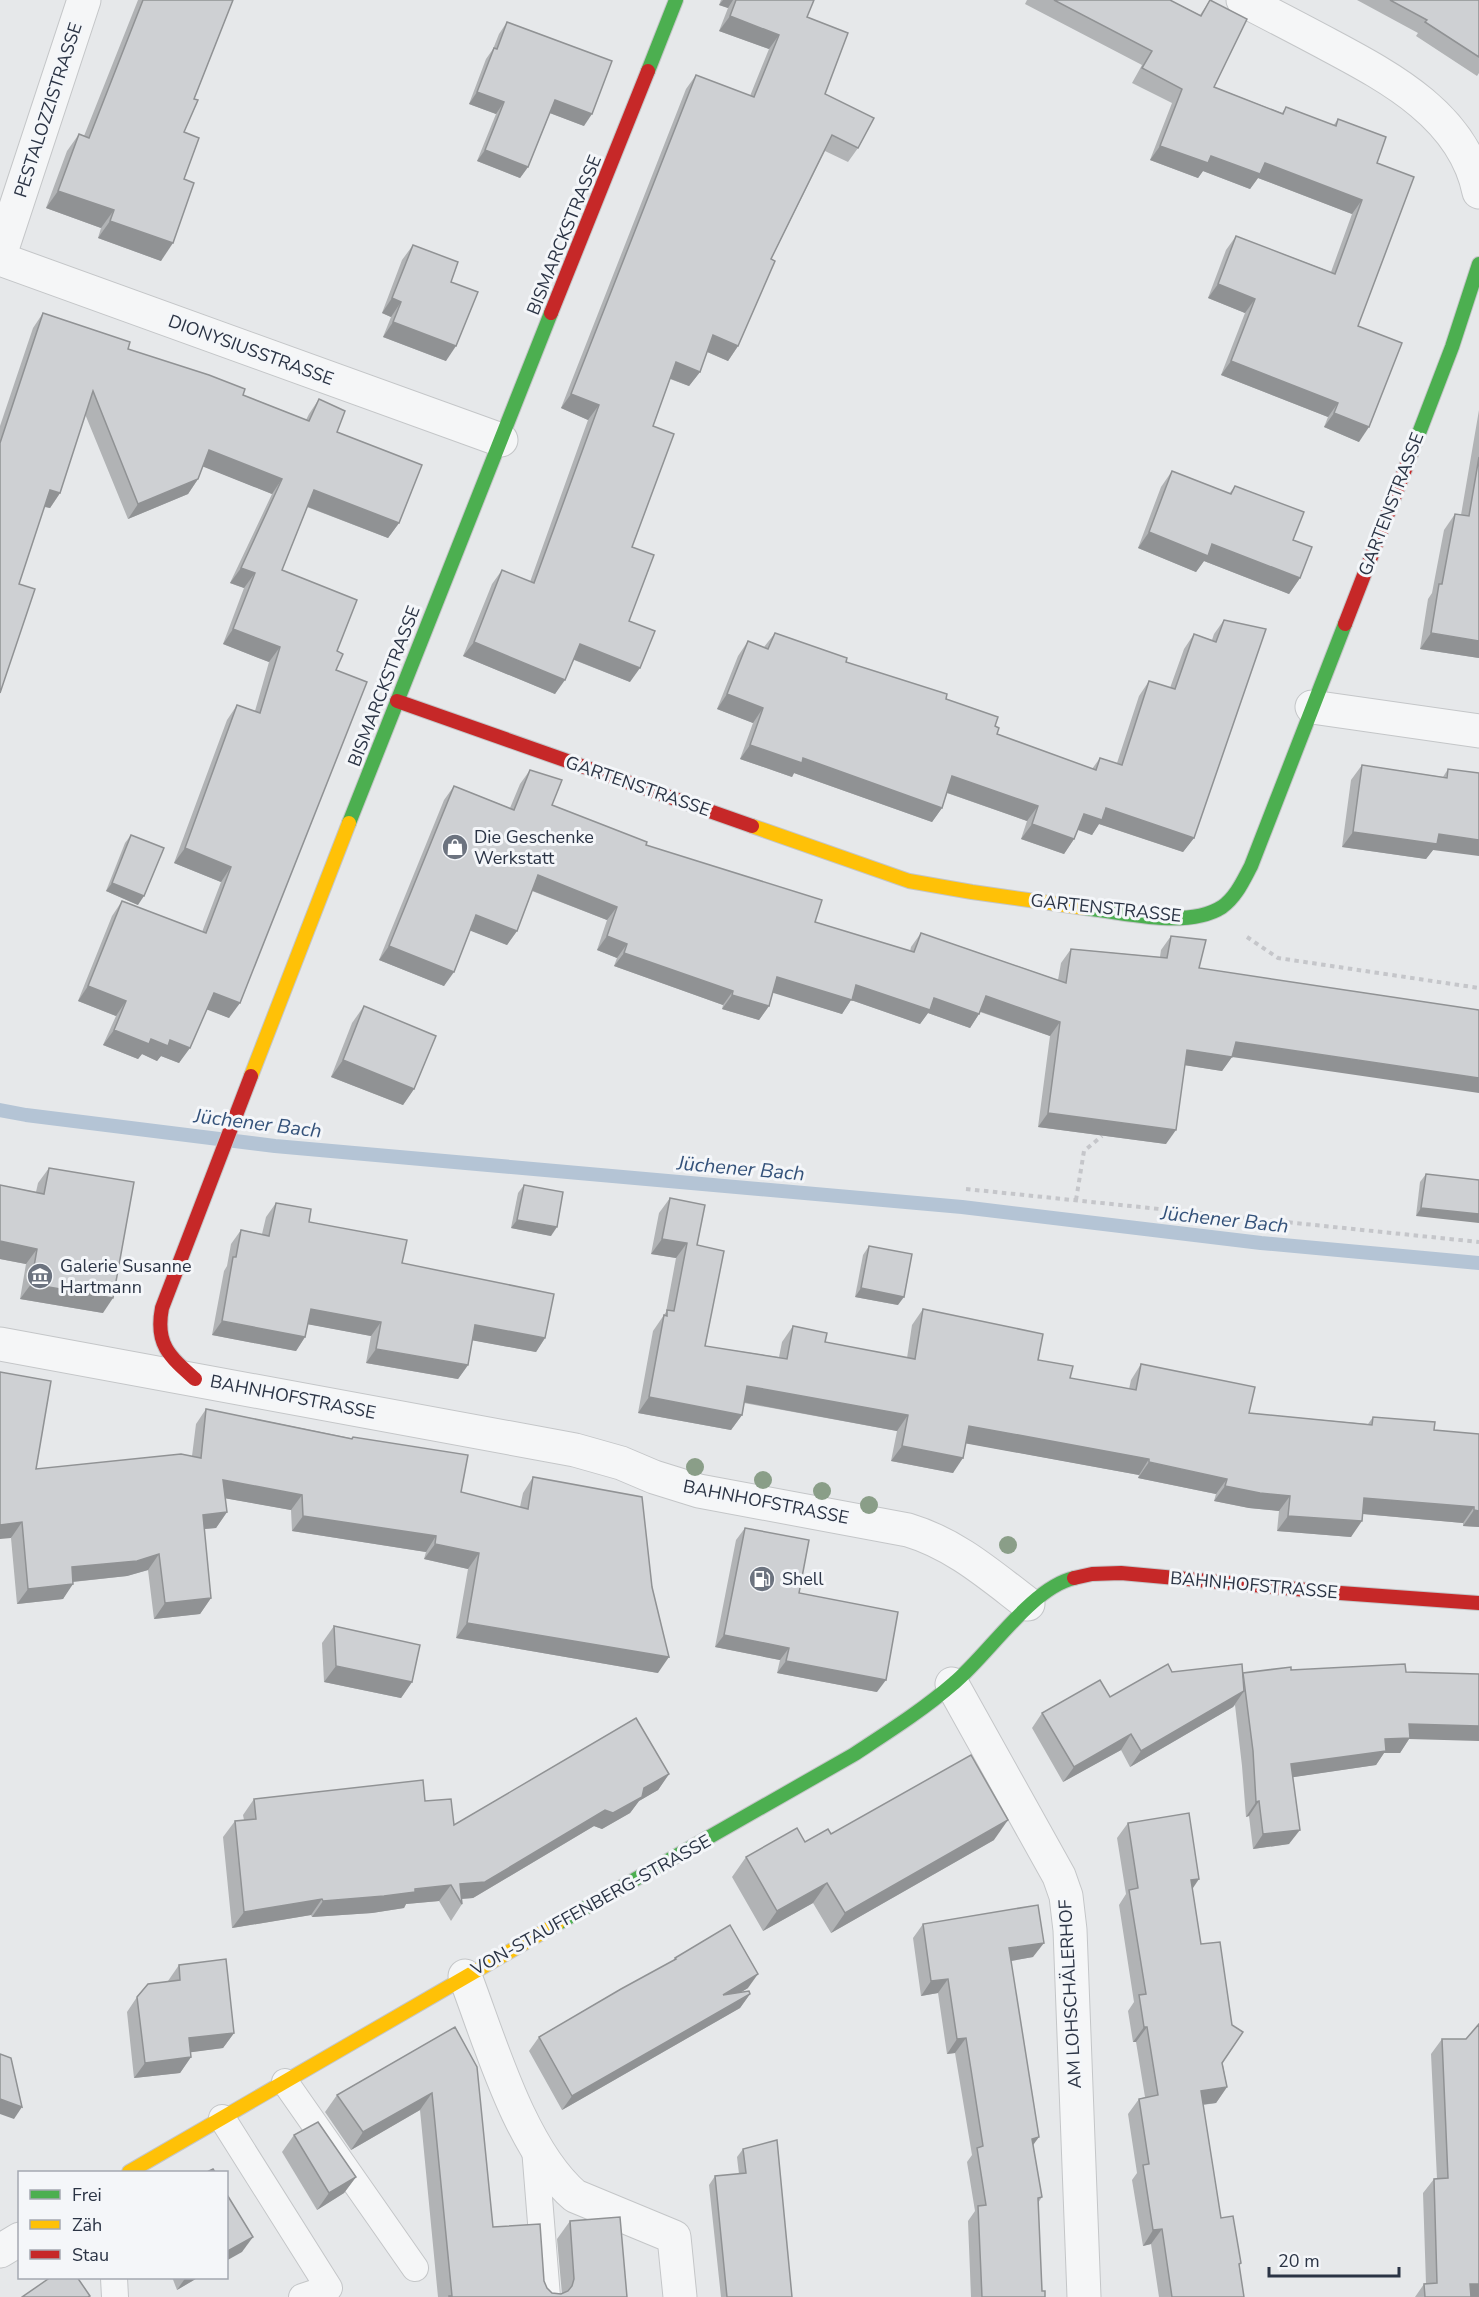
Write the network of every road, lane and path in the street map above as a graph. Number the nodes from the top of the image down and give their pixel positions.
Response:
1 (84, 0) edge
2 (676, 0) edge
3 (1243, 0) edge
4 (1479, 192) edge
5 (0, 257) edge
6 (1479, 264) edge
7 (501, 440) junction
8 (397, 701) junction
9 (1312, 707) junction
10 (1479, 731) edge
11 (1212, 913) junction
12 (1479, 988) edge
13 (1102, 1136) edge
14 (966, 1188) dead end
15 (1076, 1200) junction
16 (1479, 1242) edge
17 (0, 1344) edge
18 (195, 1379) junction
19 (1479, 1603) edge
20 (1028, 1604) junction
21 (952, 1684) junction
22 (465, 1976) junction
23 (285, 2082) junction
24 (222, 2118) junction
25 (535, 2148) junction
26 (131, 2171) edge
27 (18, 2240) edge
28 (0, 2251) edge
29 (415, 2268) dead end
30 (114, 2279) edge
31 (115, 2297) edge
32 (302, 2297) edge
33 (547, 2297) edge
34 (680, 2297) edge
35 (1084, 2297) edge

1 - 5 street, PESTALOZZISTRASSE
2 - 7 street, BISMARCKSTRASSE
3 - 4 street
5 - 7 street, DIONYSIUSSTRASSE
6 - 9 street, GARTENSTRASSE
7 - 8 street, BISMARCKSTRASSE
8 - 11 street, GARTENSTRASSE
8 - 18 street, BISMARCKSTRASSE
9 - 10 street
9 - 11 street, GARTENSTRASSE
11 - 12 path
13 - 15 path
14 - 15 path
15 - 16 path
17 - 18 street, BAHNHOFSTRASSE
18 - 20 street, BAHNHOFSTRASSE
19 - 20 street, BAHNHOFSTRASSE
20 - 21 street, VON-STAUFFENBERG-STRASSE
21 - 22 street, VON-STAUFFENBERG-STRASSE
21 - 35 street, AM LOHSCHÄLERHOF
22 - 23 street, VON-STAUFFENBERG-STRASSE
22 - 25 street
23 - 24 street, VON-STAUFFENBERG-STRASSE
23 - 29 lane
24 - 26 street, VON-STAUFFENBERG-STRASSE
24 - 32 lane
25 - 33 lane
25 - 34 street
27 - 28 street
30 - 31 lane

